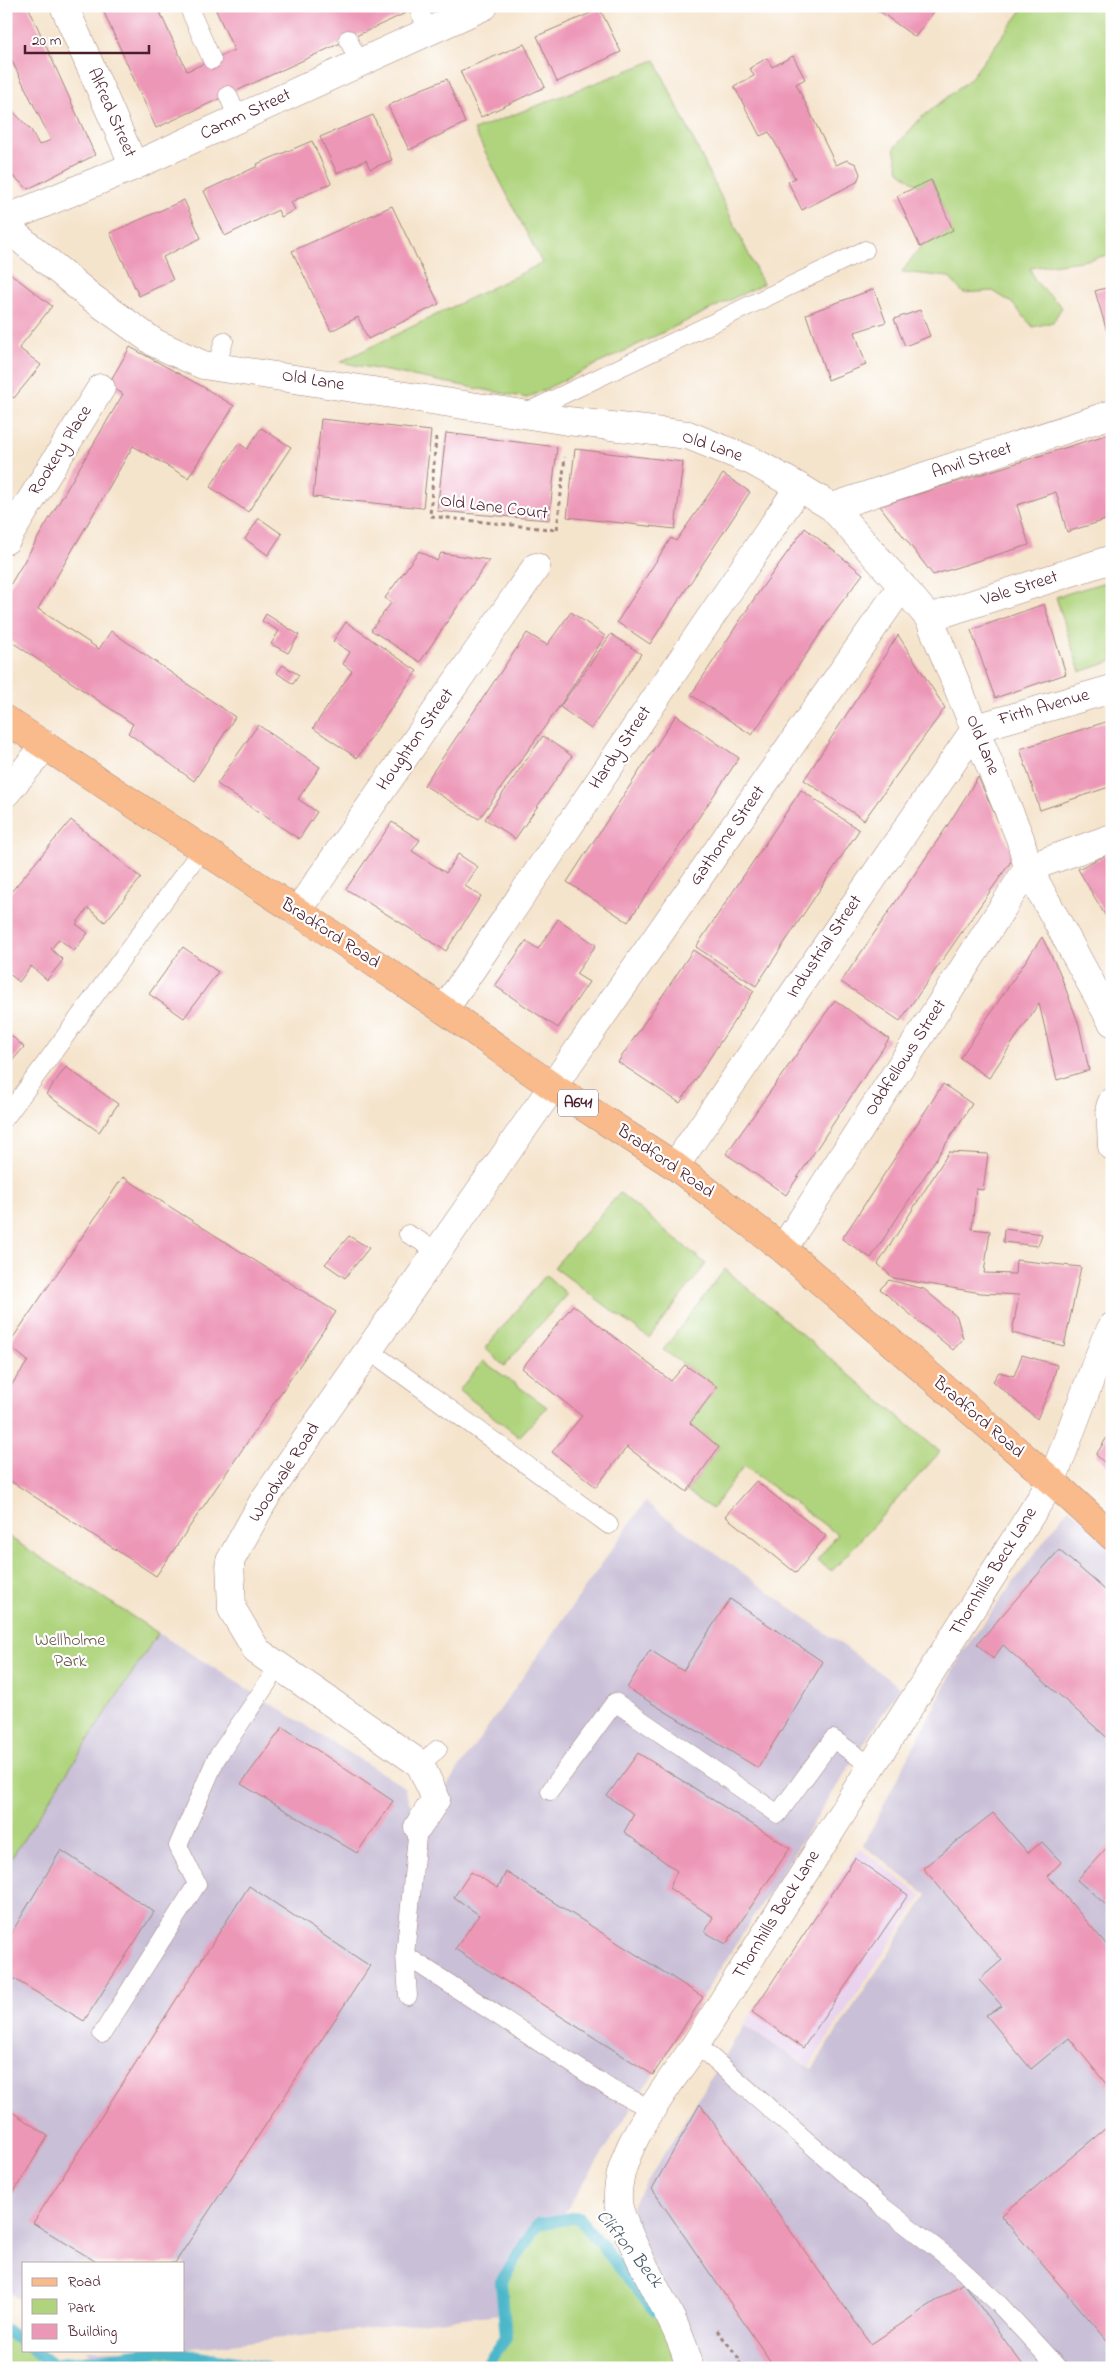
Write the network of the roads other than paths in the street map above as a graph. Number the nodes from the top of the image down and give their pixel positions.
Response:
1 (64, 6) edge
2 (188, 6) edge
3 (484, 6) edge
4 (348, 38) dead end
5 (212, 60) dead end
6 (359, 63) junction
7 (134, 166) junction
8 (6, 220) edge
9 (6, 227) edge
10 (865, 250) dead end
11 (224, 341) dead end
12 (216, 367) junction
13 (101, 388) dead end
14 (522, 414) junction
15 (1112, 414) edge
16 (799, 487) junction
17 (832, 507) junction
18 (6, 540) edge
19 (1112, 559) edge
20 (536, 567) dead end
21 (902, 586) junction
22 (928, 618) junction
23 (1112, 689) edge
24 (6, 720) edge
25 (976, 728) junction
26 (46, 745) junction
27 (6, 793) edge
28 (1112, 838) edge
29 (202, 849) junction
30 (1028, 868) junction
31 (296, 912) junction
32 (444, 1010) junction
33 (1112, 1022) edge
34 (553, 1087) junction
35 (1112, 1102) edge
36 (6, 1117) edge
37 (1112, 1146) edge
38 (675, 1166) junction
39 (408, 1234) dead end
40 (783, 1249) junction
41 (438, 1251) junction
42 (1112, 1327) edge
43 (368, 1350) junction
44 (1052, 1481) junction
45 (609, 1525) dead end
46 (1112, 1536) edge
47 (279, 1666) junction
48 (871, 1766) junction
49 (550, 1791) dead end
50 (418, 1827) joint
51 (405, 1955) junction
52 (408, 1996) dead end
53 (102, 2034) dead end
54 (696, 2044) junction
55 (652, 2110) junction
56 (690, 2368) edge
57 (1058, 2368) edge

1 - 7 street, Alfred Street
2 - 5 lane
3 - 6 street, Camm Street
4 - 6 lane
6 - 7 street, Camm Street
7 - 8 street, Camm Street
9 - 12 street, Old Lane
10 - 14 lane
11 - 12 lane
12 - 14 street, Old Lane
13 - 18 street, Rookery Place
14 - 16 street, Old Lane
15 - 17 street, Anvil Street
16 - 17 street, Old Lane
16 - 32 street, Hardy Street
17 - 21 street, Old Lane
19 - 22 street, Vale Street
20 - 31 street, Houghton Street
21 - 22 street, Old Lane
21 - 34 street, Gathorne Street
22 - 25 street, Old Lane
23 - 25 street, Firth Avenue
24 - 26 main road, Bradford Road / A641
25 - 30 street, Old Lane
25 - 38 street, Industrial Street
26 - 27 street
26 - 29 main road, Bradford Road / A641
28 - 30 street
29 - 31 main road, Bradford Road / A641
29 - 36 lane
30 - 33 street, Old Lane
30 - 40 street, Oddfellows Street
31 - 32 main road, Bradford Road / A641
32 - 34 main road, Bradford Road / A641
34 - 38 main road, Bradford Road / A641
34 - 41 street, Woodvale Road
35 - 37 street
38 - 40 main road, Bradford Road / A641
39 - 41 lane
40 - 44 main road, Bradford Road / A641
41 - 43 street, Woodvale Road
42 - 44 street, Thornhills Beck Lane
43 - 45 lane
43 - 47 street, Woodvale Road
44 - 46 main road, Bradford Road / A641
44 - 48 street, Thornhills Beck Lane
47 - 50 street, Woodvale Road
47 - 53 lane
48 - 49 lane
48 - 54 street, Thornhills Beck Lane
50 - 51 lane
51 - 52 lane
51 - 55 lane
54 - 55 street, Thornhills Beck Lane
54 - 57 lane
55 - 56 street, Thornhills Beck Lane

